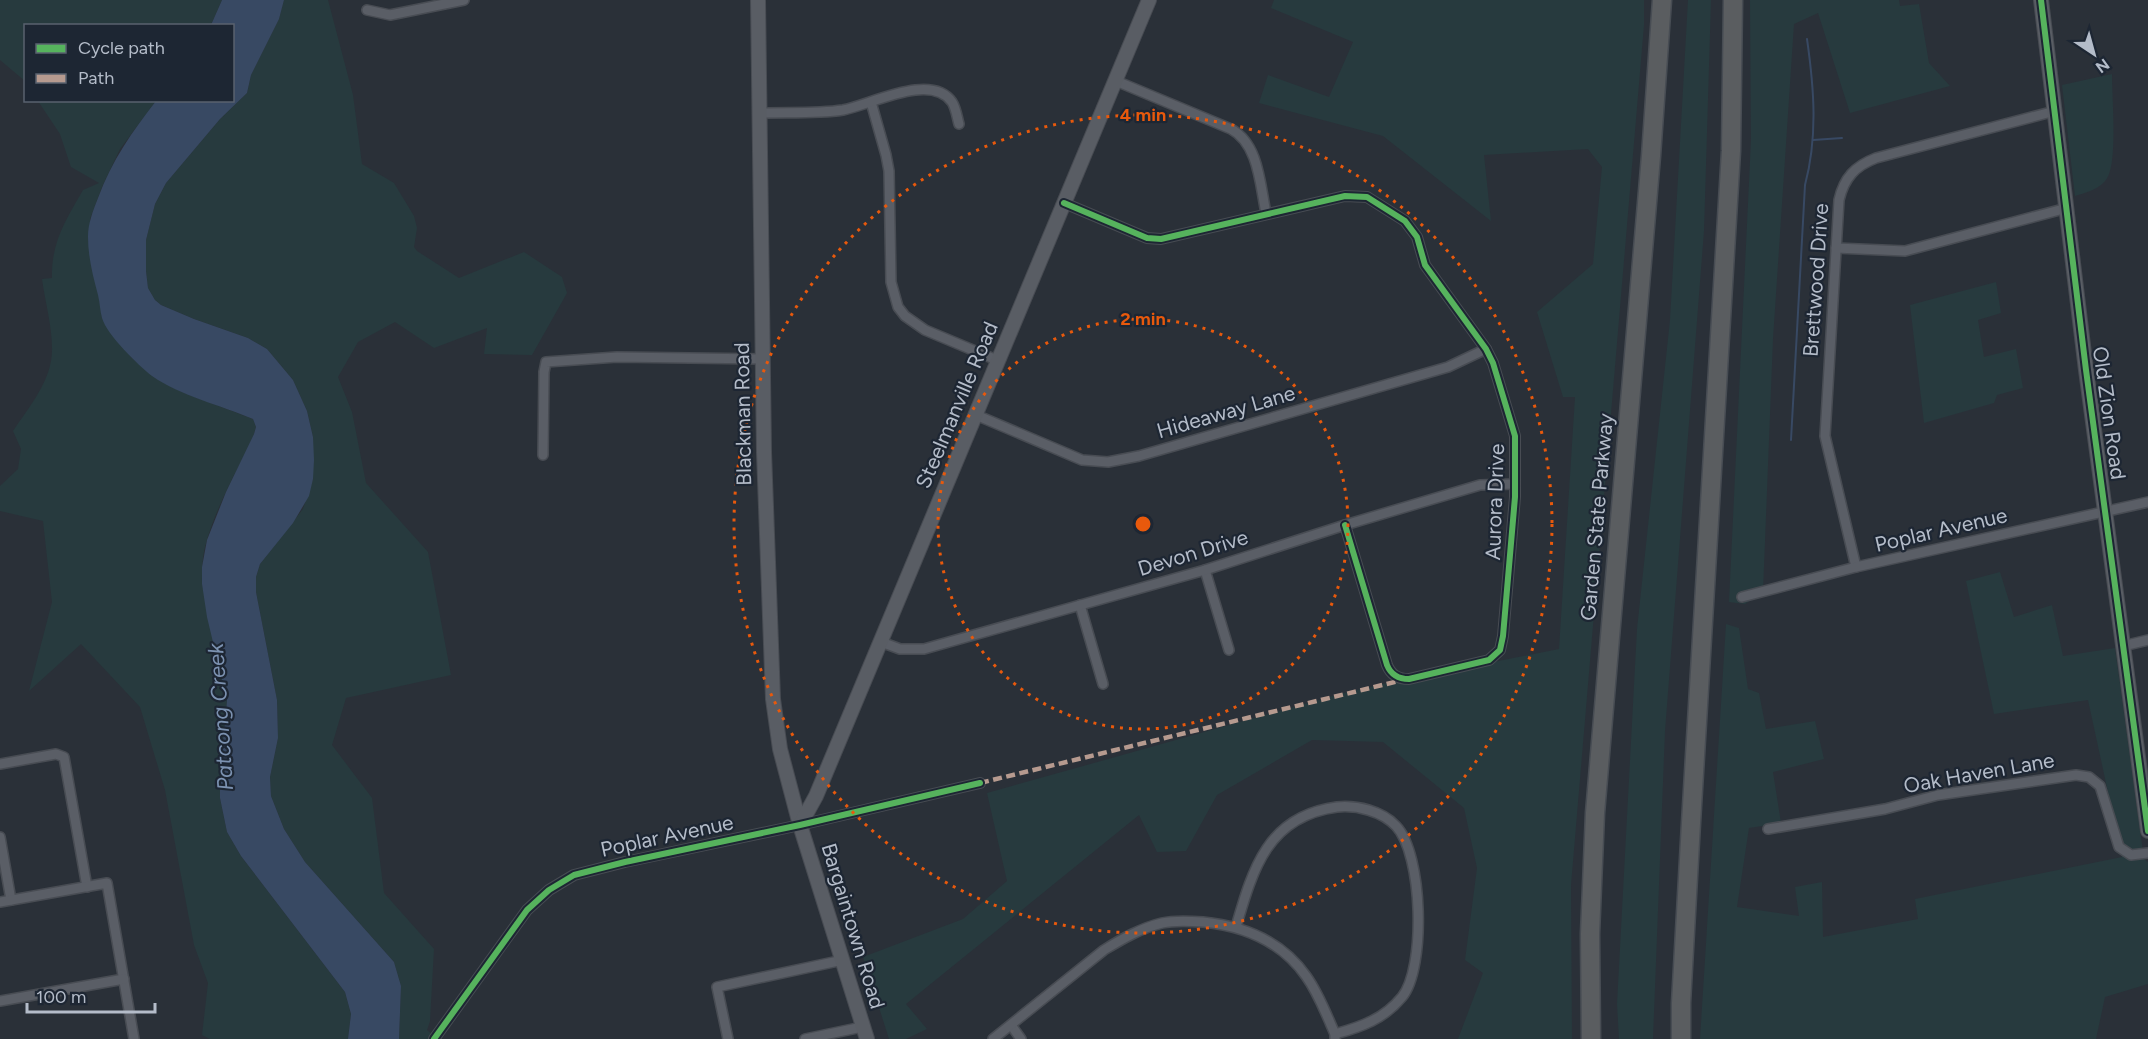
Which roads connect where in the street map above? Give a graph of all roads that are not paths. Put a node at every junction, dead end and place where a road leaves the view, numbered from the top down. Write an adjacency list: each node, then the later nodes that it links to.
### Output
1 (464, 0): 7 (street)
2 (758, 0): 11 (main road, Blackman Road)
3 (1149, 0): 8 (main road, Steelmanville Road)
4 (1662, 0): 58 (highway, Garden State Parkway)
5 (1733, 0): 59 (highway)
6 (2041, 0): 10 (main road, Old Zion Road)
7 (367, 10)
8 (1116, 81): 13 (main road, Steelmanville Road); 15 (street)
9 (871, 102): 11 (street); 12 (street); 19 (street)
10 (2055, 111): 14 (main road, Old Zion Road); 16 (street, Brettwood Drive)
11 (760, 113): 18 (main road, Blackman Road)
12 (959, 124)
13 (1064, 203): 15 (street, Aurora Drive); 19 (main road, Steelmanville Road)
14 (2067, 208): 16 (street); 24 (main road, Old Zion Road)
15 (1266, 213): 17 (street, Aurora Drive)
16 (1836, 248): 26 (street, Brettwood Drive)
17 (1486, 350): 20 (street, Hideaway Lane); 22 (street, Aurora Drive)
18 (763, 359): 21 (street); 37 (main road, Blackman Road)
19 (999, 361): 20 (main road, Steelmanville Road)
20 (976, 415): 31 (main road, Steelmanville Road)
21 (543, 455)
22 (1515, 484): 25 (street, Devon Drive); 25 (street, Aurora Drive)
23 (2148, 502): 24 (street, Poplar Avenue)
24 (2105, 512): 26 (street, Poplar Avenue); 32 (main road, Old Zion Road)
25 (1345, 525): 27 (street, Devon Drive)
26 (1856, 567): 28 (street, Poplar Avenue)
27 (1205, 570): 29 (street, Devon Drive); 33 (street)
28 (1742, 597)
29 (1080, 605): 31 (street, Devon Drive); 34 (street)
30 (2148, 640): 32 (street)
31 (880, 642): 37 (main road, Steelmanville Road)
32 (2123, 646): 39 (main road, Old Zion Road)
33 (1229, 650)
34 (1103, 684)
35 (0, 764): 42 (street)
36 (980, 783): 37 (street, Poplar Avenue)
37 (800, 825): 46 (main road, Bargaintown Road); 53 (street, Poplar Avenue)
38 (1768, 829): 41 (street, Oak Haven Lane)
39 (2148, 831)
40 (0, 837): 43 (street)
41 (2148, 853)
42 (87, 887): 43 (street); 47 (street)
43 (11, 900): 44 (street)
44 (0, 902)
45 (1236, 927): 49 (street); 51 (street); 51 (street)
46 (843, 960): 50 (main road, Bargaintown Road); 54 (street)
47 (124, 979): 48 (street); 52 (street)
48 (0, 1000)
49 (1011, 1025): 56 (street); 57 (street)
50 (865, 1033): 55 (street)
51 (1335, 1036)
52 (134, 1039)
53 (434, 1039)
54 (728, 1039)
55 (805, 1039)
56 (993, 1039)
57 (1021, 1039)
58 (1591, 1039)
59 (1681, 1039)

